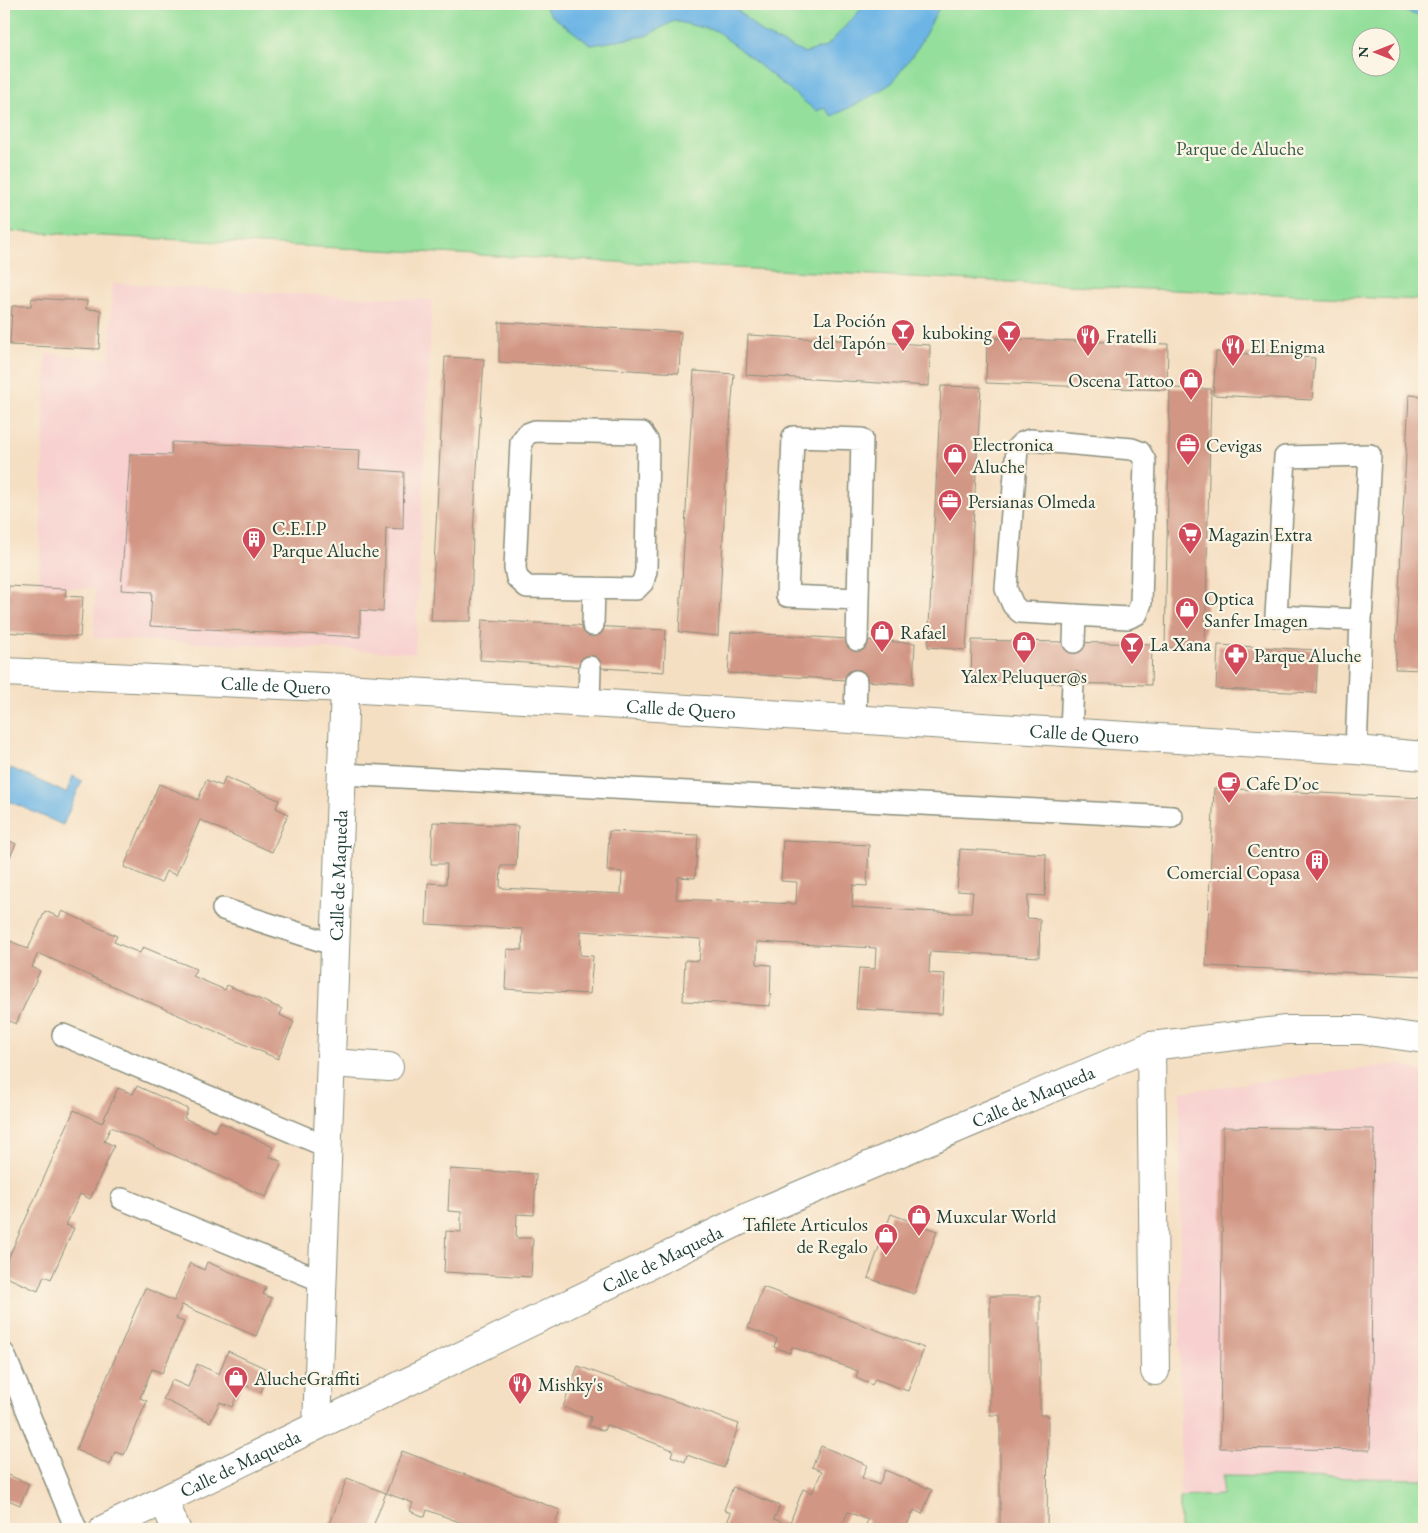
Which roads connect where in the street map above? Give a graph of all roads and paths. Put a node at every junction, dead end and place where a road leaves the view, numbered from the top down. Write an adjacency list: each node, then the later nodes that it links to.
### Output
1 (594, 588): 1 (lane); 5 (lane)
2 (858, 599): 2 (lane); 6 (lane)
3 (1075, 615): 3 (lane); 7 (lane)
4 (1361, 620): 4 (lane); 16 (lane)
5 (593, 625)
6 (857, 640)
7 (1074, 642)
8 (590, 667): 13 (lane)
9 (4, 672): 12 (street, Calle de Quero)
10 (856, 681): 14 (lane)
11 (1073, 683): 15 (lane)
12 (346, 688): 13 (street, Calle de Quero); 18 (street, Calle de Maqueda)
13 (588, 702): 14 (street, Calle de Quero)
14 (855, 719): 15 (street, Calle de Quero)
15 (1070, 732): 16 (street, Calle de Quero)
16 (1356, 750): 17 (street, Calle de Quero)
17 (1424, 756)
18 (342, 774): 19 (lane); 21 (street, Calle de Maqueda)
19 (1172, 817)
20 (223, 909): 21 (lane)
21 (336, 945): 25 (street, Calle de Maqueda)
22 (63, 1035): 27 (lane)
23 (1424, 1039): 24 (street, Calle de Maqueda)
24 (1151, 1046): 31 (street); 32 (street, Calle de Maqueda)
25 (331, 1063): 26 (street); 27 (street, Calle de Maqueda)
26 (389, 1068)
27 (328, 1147): 29 (street, Calle de Maqueda)
28 (122, 1199): 29 (lane)
29 (322, 1281): 32 (street, Calle de Maqueda)
30 (4, 1354): 34 (lane)
31 (1156, 1372)
32 (317, 1425): 33 (street, Calle de Maqueda)
33 (164, 1501): 35 (street, Calle de Maqueda); 36 (street, Calle de Maqueda)
34 (76, 1529)
35 (104, 1529)
36 (176, 1529)

